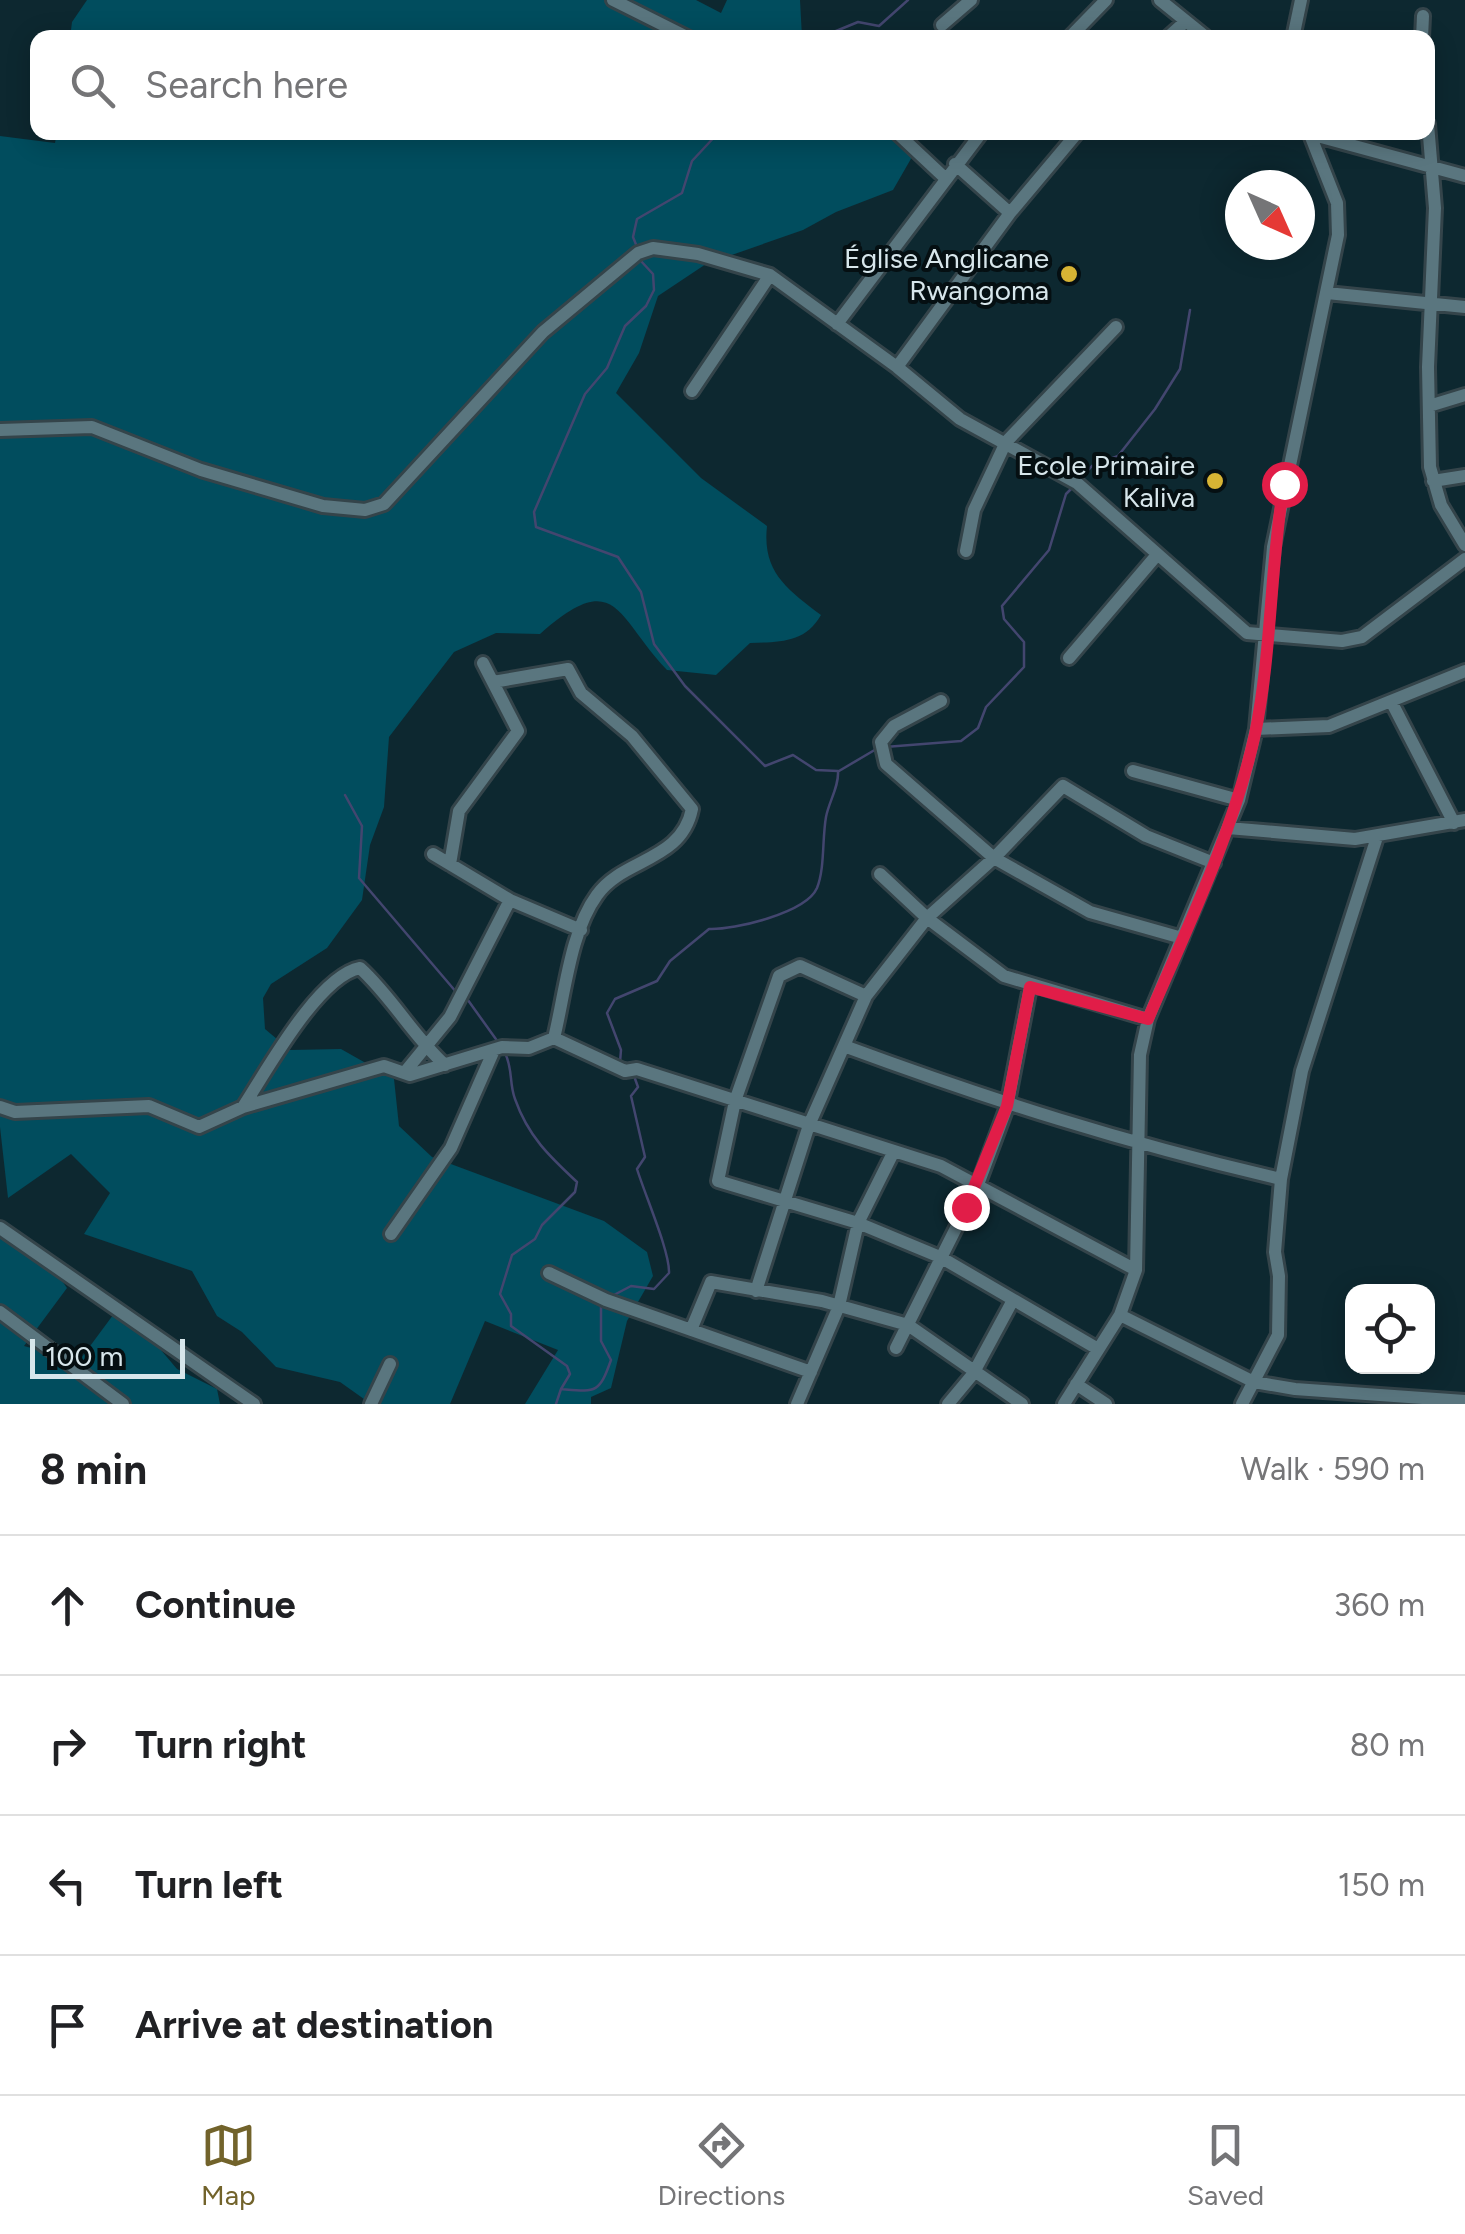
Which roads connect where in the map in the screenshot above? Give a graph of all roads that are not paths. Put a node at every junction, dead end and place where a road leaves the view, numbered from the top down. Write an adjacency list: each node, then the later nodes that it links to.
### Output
1 (613, 0): 9 (street)
2 (971, 0): 8 (street)
3 (1106, 0): 10 (street)
4 (1160, 0): 7 (street)
5 (1301, 0): 13 (street)
6 (1423, 16): 14 (street)
7 (1185, 22): 11 (street); 12 (street)
8 (942, 24)
9 (672, 30)
10 (1077, 30)
11 (1176, 30)
12 (1196, 30)
13 (1295, 30)
14 (1422, 30)
15 (905, 140): 24 (street)
16 (975, 140): 21 (street)
17 (1071, 140): 25 (street)
18 (1313, 140): 27 (street)
19 (1338, 140): 22 (street)
20 (1430, 140): 22 (street)
21 (955, 164): 24 (street); 25 (street)
22 (1432, 164): 23 (street); 28 (street)
23 (1465, 176)
24 (945, 178): 30 (street)
25 (1010, 212): 32 (street)
26 (770, 275): 30 (street); 33 (street); 36 (street)
27 (1327, 294): 28 (street); 44 (street)
28 (1431, 303): 29 (street); 35 (street)
29 (1465, 307)
30 (837, 324): 32 (street)
31 (1116, 327): 37 (street)
32 (897, 366): 37 (street)
33 (692, 390)
34 (1465, 395): 35 (street)
35 (1429, 406): 39 (street)
36 (0, 430)
37 (1006, 442): 41 (street); 42 (street)
38 (1465, 476): 39 (street)
39 (1433, 481): 40 (street)
40 (1465, 544)
41 (966, 551)
42 (1156, 556): 44 (street); 45 (street)
43 (1465, 559): 44 (street)
44 (1266, 636): 51 (street)
45 (1069, 658)
46 (483, 662): 48 (street)
47 (1465, 671): 50 (street)
48 (493, 682): 60 (street); 64 (street)
49 (941, 701): 58 (street)
50 (1391, 701): 51 (street); 54 (street)
51 (1256, 729): 53 (street)
52 (1133, 771): 53 (street)
53 (1239, 800): 55 (street)
54 (1459, 821): 56 (street)
55 (1228, 828): 56 (street); 59 (street)
56 (1377, 837): 82 (street)
57 (433, 854): 60 (street)
58 (994, 858): 59 (street); 63 (street); 65 (street)
59 (1214, 863): 65 (street)
60 (450, 864): 62 (street)
61 (880, 874): 63 (street)
62 (510, 900): 64 (street); 71 (street)
63 (927, 918): 66 (street); 67 (street)
64 (581, 930): 69 (street)
65 (1182, 938): 68 (street)
66 (1030, 987): 68 (street); 76 (street)
67 (866, 996): 70 (street); 75 (street)
68 (1148, 1019): 80 (street)
69 (554, 1038): 72 (street); 75 (street)
70 (844, 1046): 76 (street); 79 (street)
71 (425, 1047): 73 (street); 74 (street); 78 (street)
72 (494, 1050): 73 (street); 87 (street)
73 (445, 1066): 74 (street)
74 (404, 1072): 78 (street)
75 (735, 1101): 79 (street); 84 (street)
76 (1007, 1106): 80 (street); 83 (street)
77 (0, 1107): 78 (street)
78 (243, 1108)
79 (809, 1126): 81 (street); 84 (street)
80 (1139, 1146): 82 (street); 89 (street)
81 (894, 1151): 83 (street); 85 (street)
82 (1281, 1179): 103 (street)
83 (979, 1182): 88 (street); 89 (street)
84 (782, 1199): 85 (street); 91 (street)
85 (858, 1223): 88 (street); 93 (street)
86 (0, 1228): 107 (street)
87 (391, 1234)
88 (940, 1257): 92 (street); 96 (street)
89 (1136, 1270): 95 (street)
90 (549, 1274): 97 (street)
91 (756, 1292): 93 (street); 97 (street)
92 (1013, 1300): 99 (street); 102 (street)
93 (839, 1306): 96 (street); 101 (street)
94 (0, 1312): 106 (street)
95 (1120, 1314): 99 (street); 103 (street)
96 (908, 1325): 98 (street); 102 (street)
97 (690, 1330): 101 (street)
98 (896, 1348)
99 (1098, 1349): 104 (street)
100 (390, 1364): 108 (street)
101 (811, 1372): 109 (street)
102 (973, 1374): 110 (street); 111 (street)
103 (1254, 1382): 105 (street); 114 (street)
104 (1076, 1384): 112 (street); 113 (street)
105 (1465, 1401)
106 (122, 1404)
107 (254, 1404)
108 (371, 1404)
109 (797, 1404)
110 (948, 1404)
111 (1022, 1404)
112 (1064, 1404)
113 (1106, 1404)
114 (1242, 1404)

